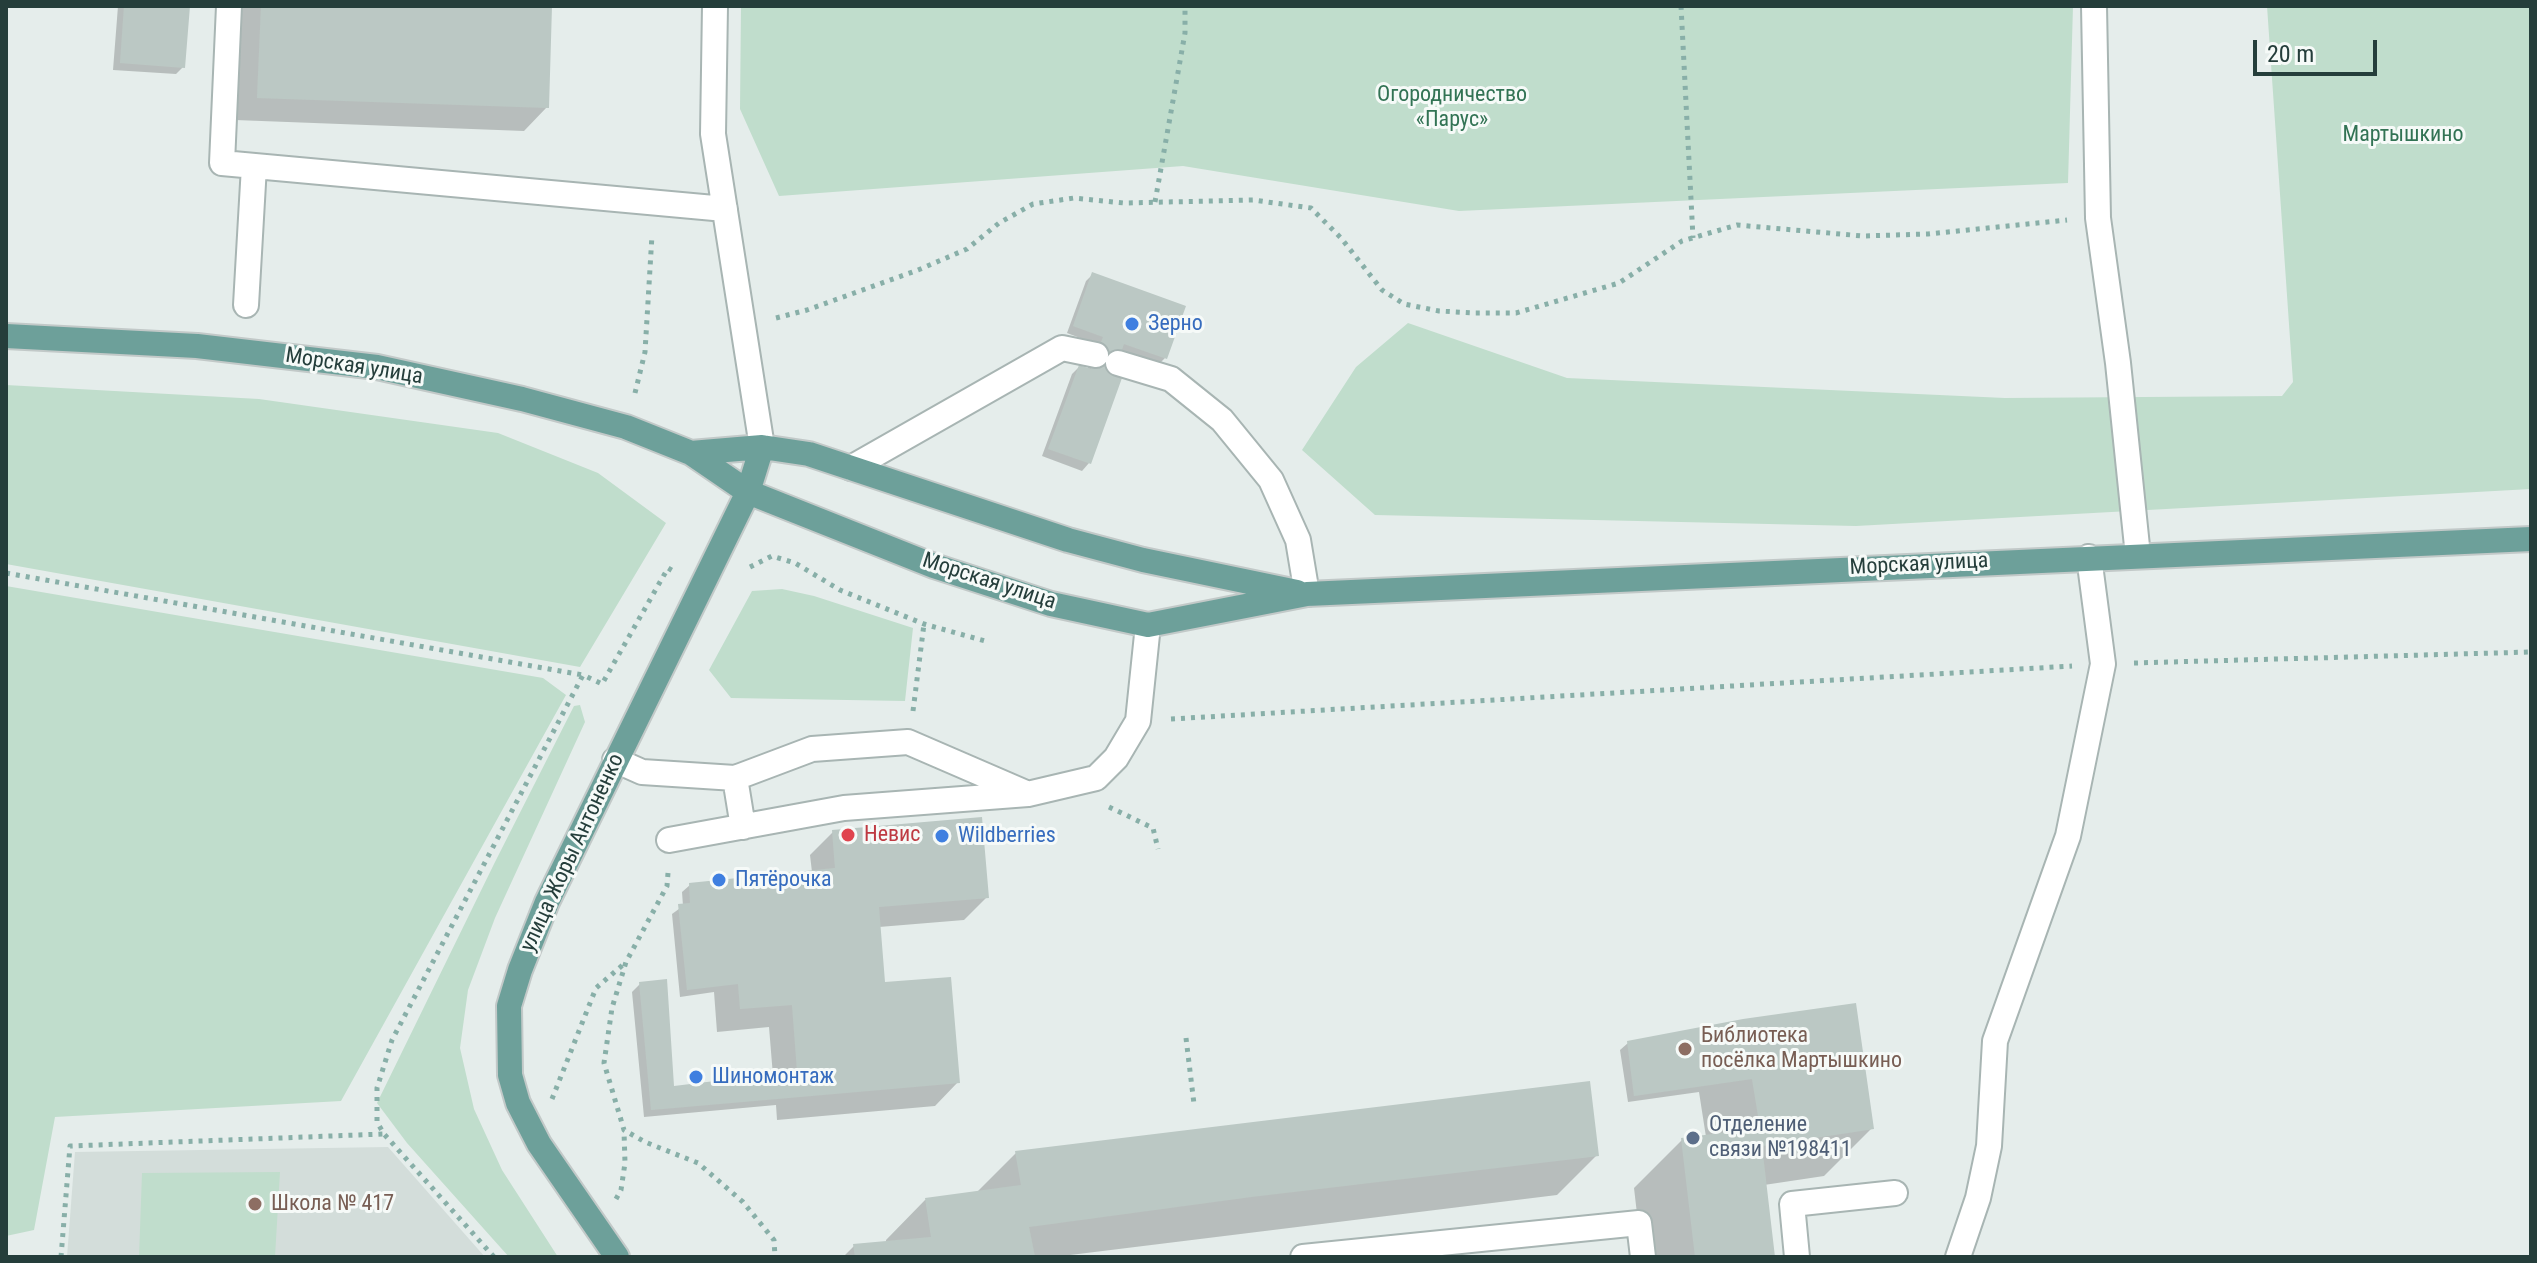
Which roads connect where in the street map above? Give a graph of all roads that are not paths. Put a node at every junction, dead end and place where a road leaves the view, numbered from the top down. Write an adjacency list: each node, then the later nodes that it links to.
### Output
1 (229, 6): 4 (street)
2 (715, 6): 5 (street)
3 (2094, 6): 13 (street)
4 (254, 166): 5 (street); 6 (street)
5 (725, 209): 8 (street)
6 (246, 305)
7 (6, 336): 9 (main road, Морская улица)
8 (762, 447): 9 (main road, Морская улица); 10 (main road, Морская улица); 11 (main road, улица Жоры Антоненко)
9 (691, 453): 11 (main road, Морская улица)
10 (851, 468): 15 (main road, Морская улица); 15 (street)
11 (748, 492): 16 (main road, Морская улица); 17 (main road, улица Жоры Антоненко)
12 (2531, 539): 13 (main road, Морская улица)
13 (2138, 556): 14 (main road, Морская улица)
14 (2089, 557): 15 (main road, Морская улица); 27 (street)
15 (1307, 594): 16 (main road, Морская улица)
16 (1148, 625): 19 (street)
17 (615, 760): 18 (street); 23 (main road, улица Жоры Антоненко)
18 (735, 778): 19 (street); 20 (street)
19 (1028, 794): 20 (street)
20 (743, 827): 21 (street)
21 (669, 840)
22 (1895, 1193): 26 (street)
23 (617, 1257)
24 (1303, 1257): 25 (street)
25 (1643, 1257)
26 (1797, 1257)
27 (1958, 1257)

